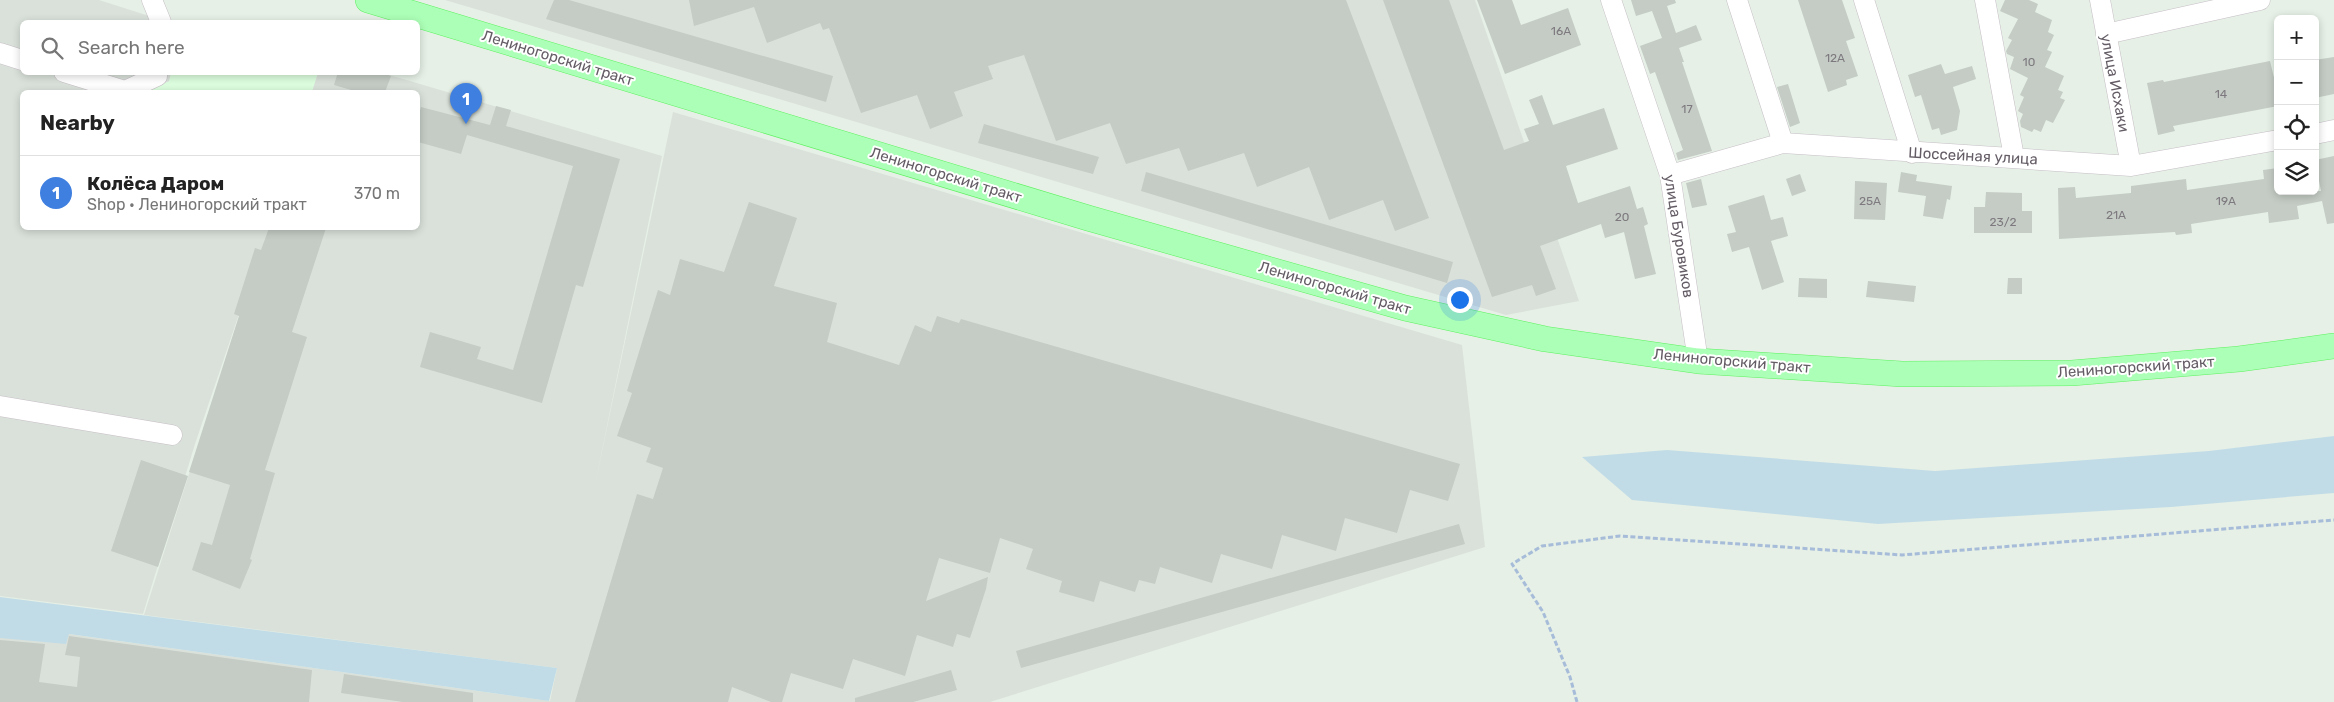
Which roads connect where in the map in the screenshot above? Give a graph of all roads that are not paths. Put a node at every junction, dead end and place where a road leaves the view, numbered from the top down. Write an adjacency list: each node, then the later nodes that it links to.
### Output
1 (152, 0): 9 (street)
2 (368, 0): 26 (main road, Лениногорский тракт)
3 (1612, 0): 24 (street, улица Буровиков)
4 (1737, 0): 20 (street)
5 (1864, 0): 21 (street)
6 (1985, 0): 22 (street)
7 (2100, 0): 10 (street, улица Исхаки)
8 (2260, 0): 10 (street)
9 (160, 20)
10 (2106, 34): 23 (street, улица Исхаки)
11 (0, 53): 12 (street)
12 (20, 59)
13 (73, 75): 15 (street)
14 (156, 75): 16 (street)
15 (119, 90)
16 (129, 90)
17 (2334, 130): 18 (street)
18 (2319, 133)
19 (2274, 141): 23 (street, Шоссейная улица)
20 (1783, 143): 21 (street, Шоссейная улица); 24 (street, Шоссейная улица)
21 (1912, 153): 22 (street, Шоссейная улица)
22 (2014, 157): 23 (street, Шоссейная улица)
23 (2131, 166)
24 (1670, 175): 26 (street, улица Буровиков)
25 (2334, 346): 26 (main road, Лениногорский тракт)
26 (1698, 361)
27 (0, 406): 28 (street)
28 (172, 435)

